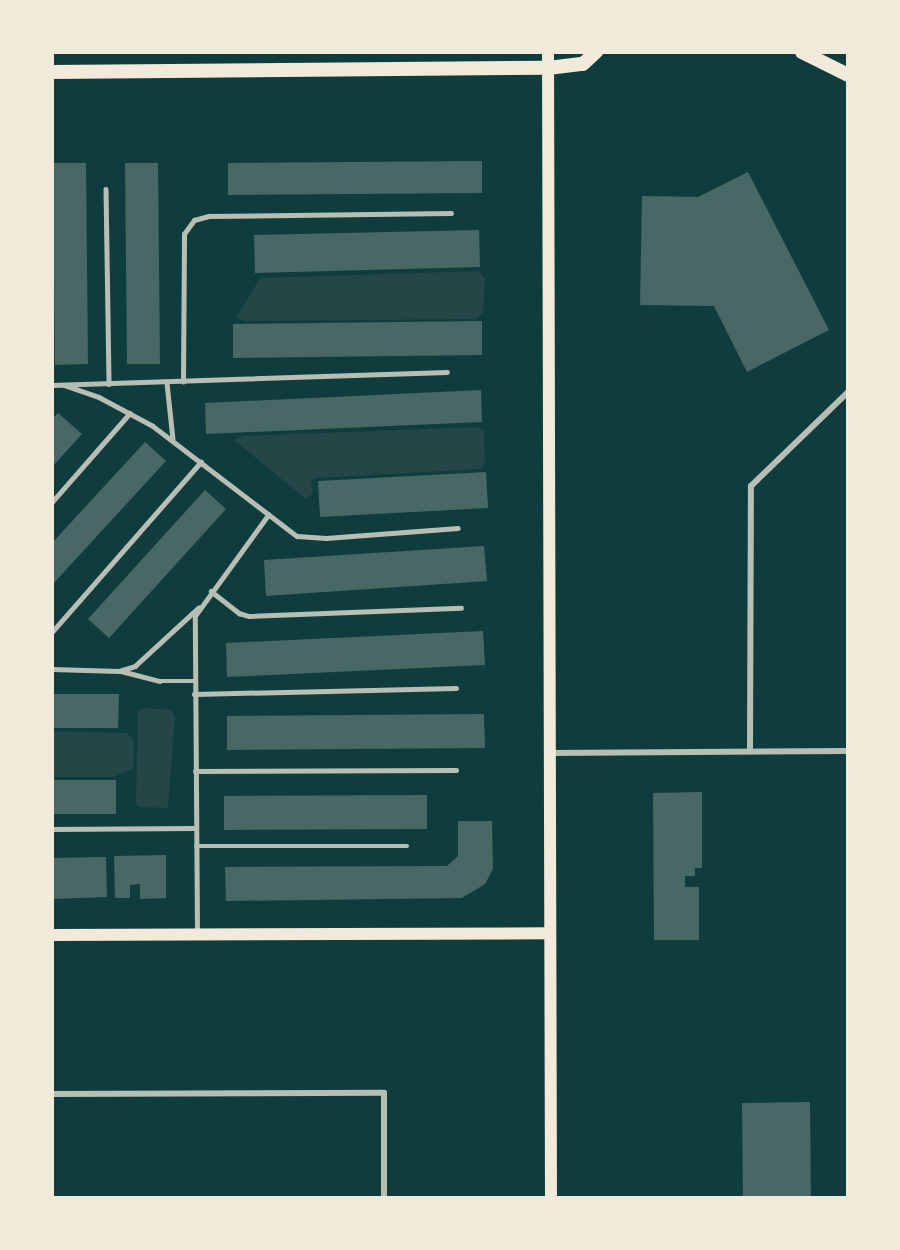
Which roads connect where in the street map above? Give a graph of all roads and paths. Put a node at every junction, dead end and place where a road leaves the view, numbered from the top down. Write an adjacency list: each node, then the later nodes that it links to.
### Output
1 (548, 52): 4 (main road)
2 (596, 52): 4 (main road)
3 (802, 52): 6 (main road)
4 (548, 68): 5 (main road); 33 (main road)
5 (52, 72)
6 (848, 75)
7 (106, 189): 12 (lane)
8 (450, 213): 10 (lane)
9 (447, 372): 10 (lane)
10 (183, 382): 11 (lane)
11 (167, 383): 12 (lane); 17 (lane)
12 (109, 384): 14 (lane)
13 (52, 385): 14 (lane)
14 (64, 385): 16 (lane)
15 (848, 392): 31 (street)
16 (130, 413): 17 (lane); 19 (lane)
17 (172, 439): 18 (lane)
18 (201, 462): 20 (lane); 25 (lane)
19 (52, 502)
20 (268, 515): 21 (lane); 22 (lane)
21 (458, 528)
22 (211, 591): 23 (lane); 24 (lane)
23 (200, 606): 27 (lane); 28 (lane)
24 (461, 608)
25 (52, 632)
26 (52, 669): 27 (lane)
27 (119, 671): 28 (lane)
28 (194, 681): 30 (lane)
29 (456, 688): 30 (lane)
30 (194, 694): 35 (lane)
31 (750, 751): 32 (street); 33 (street)
32 (848, 751)
33 (550, 753): 40 (main road)
34 (456, 770): 35 (lane)
35 (195, 771): 36 (lane)
36 (195, 828): 37 (lane); 38 (lane)
37 (52, 829)
38 (196, 846): 39 (lane); 41 (lane)
39 (407, 846)
40 (550, 933): 41 (main road); 45 (main road)
41 (197, 934): 42 (main road)
42 (52, 935)
43 (52, 1094): 44 (street)
44 (384, 1197)
45 (551, 1197)

